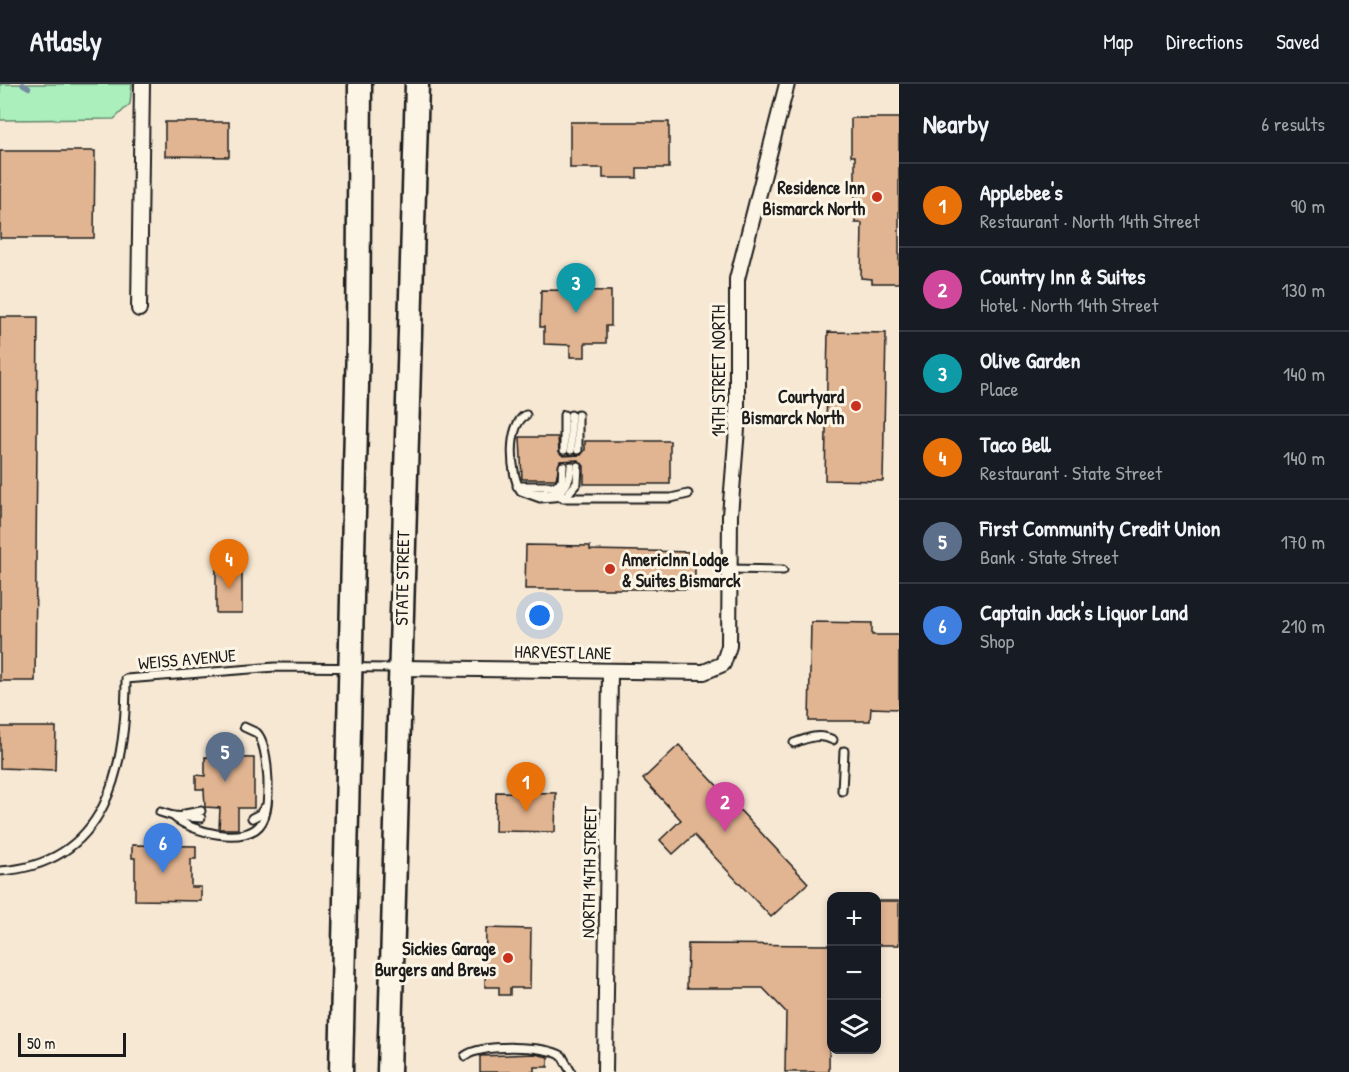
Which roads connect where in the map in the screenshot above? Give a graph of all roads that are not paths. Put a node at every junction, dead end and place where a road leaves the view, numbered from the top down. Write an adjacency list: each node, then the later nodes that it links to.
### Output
1 (142, 84): 5 (street)
2 (360, 84): 14 (highway)
3 (417, 84): 15 (highway, STATE STREET)
4 (787, 84): 11 (street, 14TH STREET NORTH)
5 (139, 309)
6 (526, 415): 8 (lane)
7 (571, 415): 7 (lane)
8 (519, 488): 10 (lane); 10 (lane)
9 (688, 494): 10 (lane)
10 (560, 498)
11 (729, 569): 12 (lane); 13 (street, 14TH STREET NORTH)
12 (783, 570)
13 (723, 664): 16 (street, HARVEST LANE)
14 (351, 668): 15 (lane, WEISS AVENUE); 27 (lane, WEISS AVENUE); 29 (highway)
15 (400, 668): 16 (street, HARVEST LANE); 30 (highway, STATE STREET)
16 (609, 672): 32 (street, NORTH 14TH STREET)
17 (244, 728): 22 (lane)
18 (833, 740): 19 (lane)
19 (794, 743)
20 (844, 751): 21 (lane)
21 (842, 791)
22 (266, 797): 25 (lane); 26 (lane)
23 (160, 812): 26 (lane)
24 (201, 814): 26 (lane)
25 (253, 814)
26 (173, 816)
27 (0, 871)
28 (465, 1056): 31 (lane)
29 (341, 1072)
30 (389, 1072)
31 (571, 1072)
32 (605, 1072)

